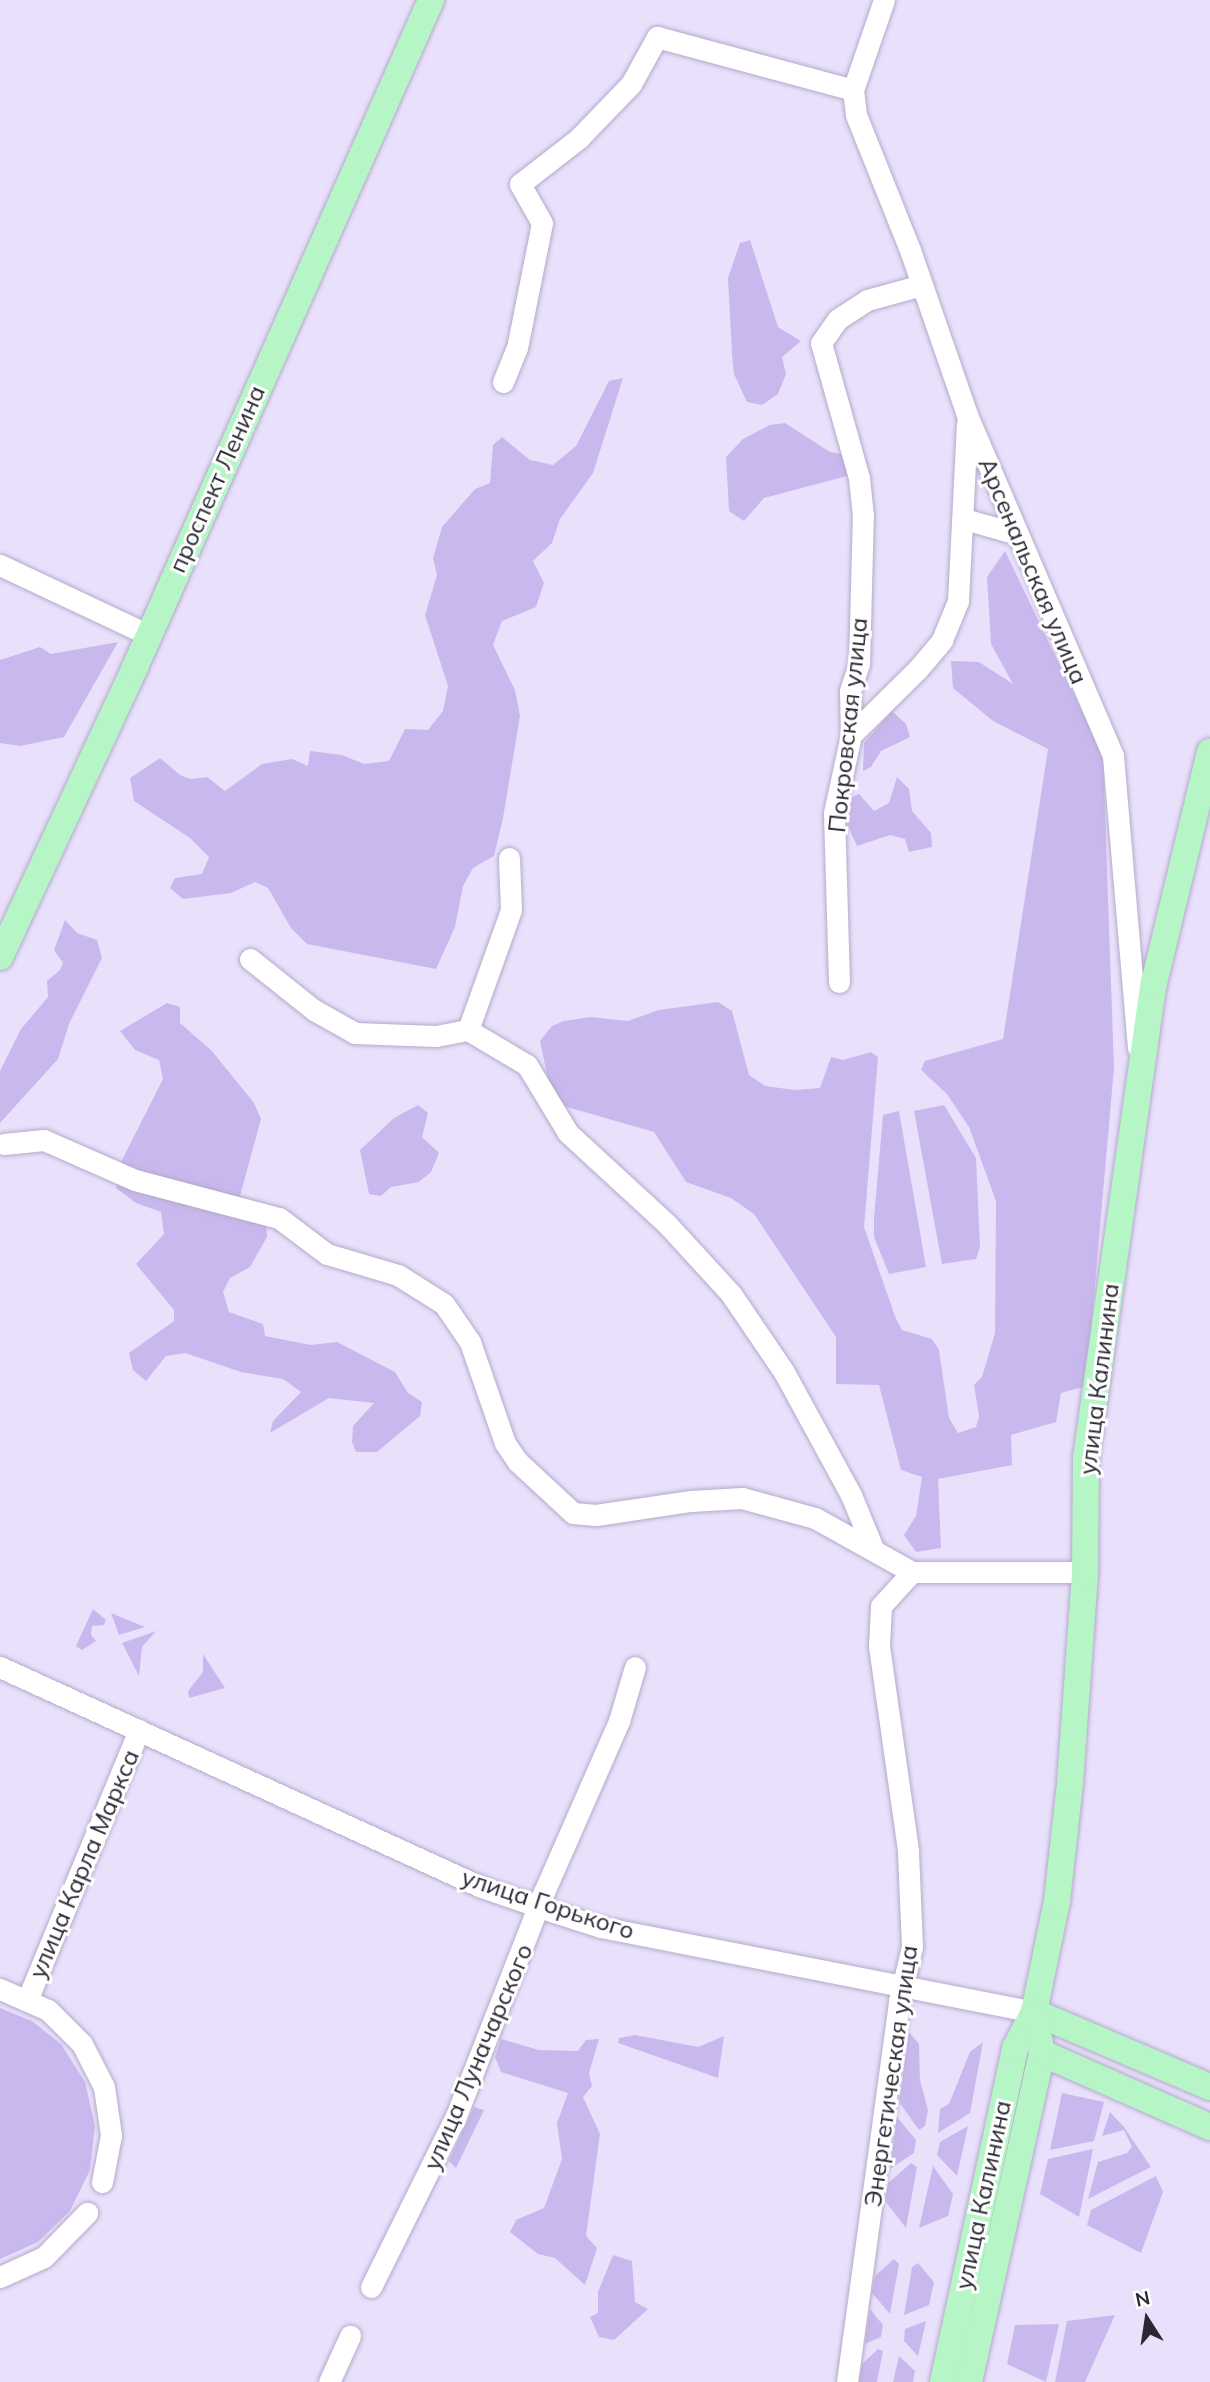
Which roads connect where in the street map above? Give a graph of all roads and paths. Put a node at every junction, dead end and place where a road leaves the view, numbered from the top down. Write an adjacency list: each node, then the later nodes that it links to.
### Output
1 (431, 0): 10 (main road, проспект Ленина)
2 (884, 0): 3 (street)
3 (853, 90): 4 (street, Арсенальская улица); 5 (street)
4 (922, 285): 6 (street, Арсенальская улица); 11 (street, Покровская улица)
5 (503, 382)
6 (967, 415): 7 (street); 8 (street, Арсенальская улица)
7 (964, 519): 8 (street); 11 (street)
8 (1017, 534): 18 (street, Арсенальская улица)
9 (0, 565): 10 (street)
10 (149, 635): 14 (main road, проспект Ленина)
11 (851, 735): 16 (street, Покровская улица)
12 (1210, 752): 18 (main road, улица Калинина)
13 (509, 858): 17 (street)
14 (0, 957)
15 (250, 959): 17 (street)
16 (839, 982)
17 (468, 1030): 20 (street)
18 (1140, 1068): 22 (main road, улица Калинина)
19 (4, 1144): 20 (street)
20 (872, 1546): 21 (street)
21 (912, 1572): 22 (street); 27 (street, Энергетическая улица)
22 (1085, 1572): 30 (main road, улица Калинина)
23 (0, 1667): 25 (street, улица Горького)
24 (635, 1667): 26 (street, улица Луначарского)
25 (139, 1730): 26 (street, улица Горького); 29 (street, улица Карла Маркса)
26 (540, 1906): 27 (street, улица Горького); 37 (street, улица Луначарского)
27 (902, 1987): 30 (street, улица Горького); 40 (street, Энергетическая улица)
28 (0, 1989): 29 (street, улица Карла Маркса)
29 (27, 1998): 34 (street, улица Карла Маркса)
30 (1034, 2012): 31 (main road, улица Калинина); 32 (main road, улица Горького); 41 (main road, улица Калинина)
31 (1042, 2053): 33 (main road); 42 (main road, улица Калинина)
32 (1207, 2085)
33 (1199, 2122)
34 (102, 2182)
35 (87, 2213): 36 (street)
36 (0, 2277)
37 (371, 2287)
38 (350, 2336): 39 (street)
39 (329, 2382)
40 (847, 2382)
41 (943, 2382)
42 (969, 2382)

